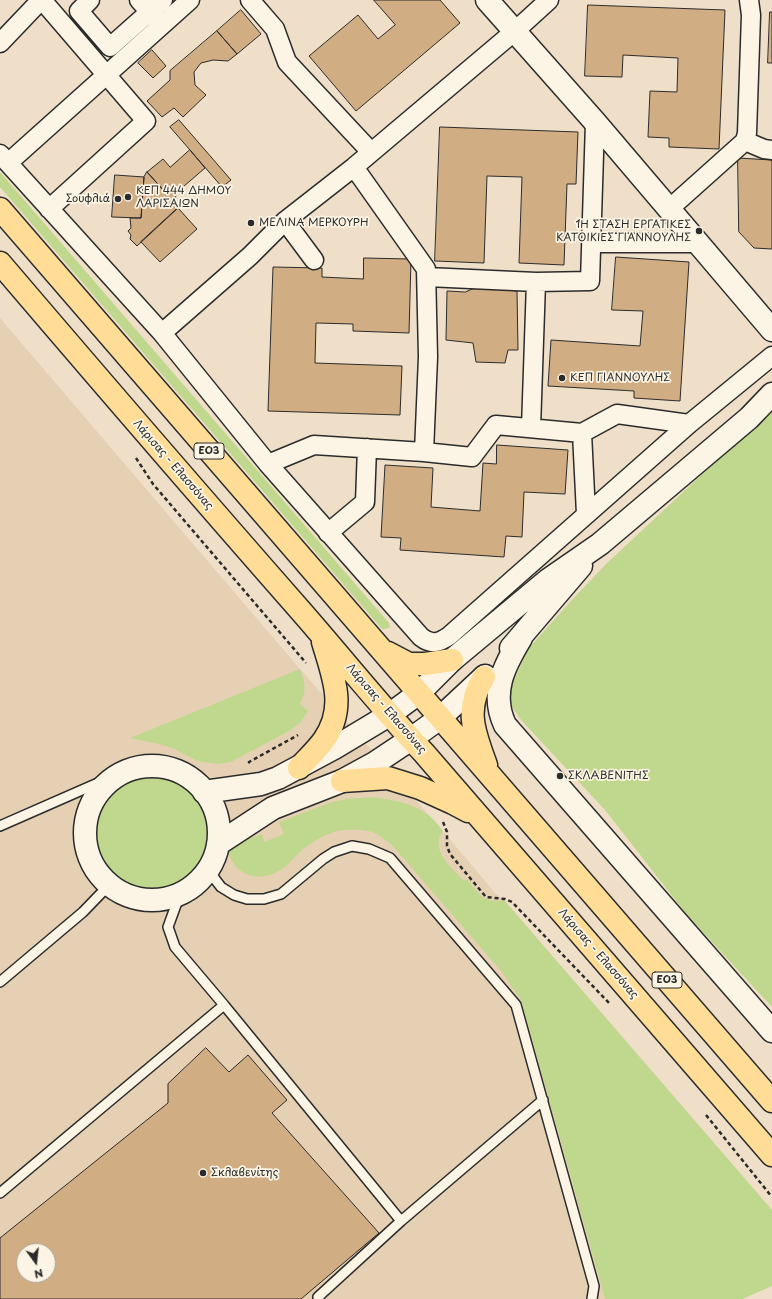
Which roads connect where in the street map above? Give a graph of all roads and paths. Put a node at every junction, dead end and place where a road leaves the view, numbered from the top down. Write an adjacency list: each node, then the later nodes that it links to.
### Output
1 (41, 0): 12 (street); 13 (street)
2 (90, 0): 9 (street)
3 (163, 0): 9 (street)
4 (190, 0): 10 (street)
5 (487, 0): 11 (street)
6 (549, 0): 11 (street)
7 (750, 0): 15 (street)
8 (252, 1): 17 (street)
9 (145, 6): 10 (street)
10 (162, 26): 13 (street)
11 (515, 31): 14 (street); 17 (street)
12 (0, 43)
13 (107, 75): 18 (street); 21 (street)
14 (595, 122): 22 (street); 24 (street)
15 (745, 141): 16 (street); 22 (street)
16 (772, 150)
17 (371, 152): 19 (street)
18 (4, 158): 21 (street)
19 (354, 166): 23 (street); 28 (street)
20 (0, 209): 46 (highway, ΕΟ3)
21 (49, 209): 31 (street)
22 (669, 209): 25 (street)
23 (285, 221): 26 (street); 31 (street)
24 (592, 244): 25 (street); 29 (street)
25 (699, 244): 30 (street)
26 (314, 260)
27 (0, 263): 44 (highway, Λάρισας - Ελασσόνας)
28 (427, 277): 29 (street); 38 (street)
29 (536, 282): 35 (street)
30 (772, 330)
31 (162, 333): 40 (street)
32 (772, 356): 34 (street)
33 (772, 394): 43 (street)
34 (688, 424): 36 (street); 41 (street)
35 (531, 428): 36 (street); 38 (street)
36 (582, 433): 41 (street)
37 (368, 448): 38 (street); 40 (street); 42 (street)
38 (424, 452)
39 (133, 453): 48 (path)
40 (268, 464): 42 (street)
41 (586, 514): 42 (street)
42 (328, 533)
43 (600, 544): 45 (street); 47 (street)
44 (320, 633): 51 (highway, Λάρισας - Ελασσόνας); 55 (highway)
45 (521, 638): 49 (street); 71 (street)
46 (382, 650): 47 (highway); 50 (highway, ΕΟ3)
47 (452, 660): 50 (street)
48 (308, 667)
49 (484, 677): 52 (street); 57 (highway)
50 (419, 693): 51 (street); 52 (highway, ΕΟ3)
51 (389, 715): 54 (highway, Λάρισας - Ελασσόνας); 55 (street)
52 (440, 718): 54 (street); 57 (highway, ΕΟ3)
53 (302, 730): 59 (path)
54 (411, 739): 58 (street); 61 (highway, Λάρισας - Ελασσόνας)
55 (299, 768): 59 (street)
56 (123, 772): 60 (street); 63 (lane); 66 (street)
57 (489, 775): 73 (highway, ΕΟ3)
58 (342, 781): 61 (highway); 64 (street)
59 (261, 784): 60 (street)
60 (204, 792): 64 (street)
61 (478, 816): 75 (highway, Λάρισας - Ελασσόνας)
62 (442, 820): 70 (path)
63 (0, 826)
64 (218, 844): 65 (street)
65 (208, 870): 67 (street); 72 (lane)
66 (109, 885): 67 (street); 68 (lane)
67 (180, 894): 69 (lane)
68 (0, 982)
69 (224, 1005): 76 (lane); 78 (lane)
70 (612, 1006)
71 (772, 1031)
72 (543, 1100): 78 (lane); 80 (lane)
73 (772, 1101)
74 (704, 1113): 77 (path)
75 (772, 1155)
76 (0, 1193)
77 (772, 1197)
78 (401, 1221): 79 (lane)
79 (319, 1299)
80 (592, 1299)

